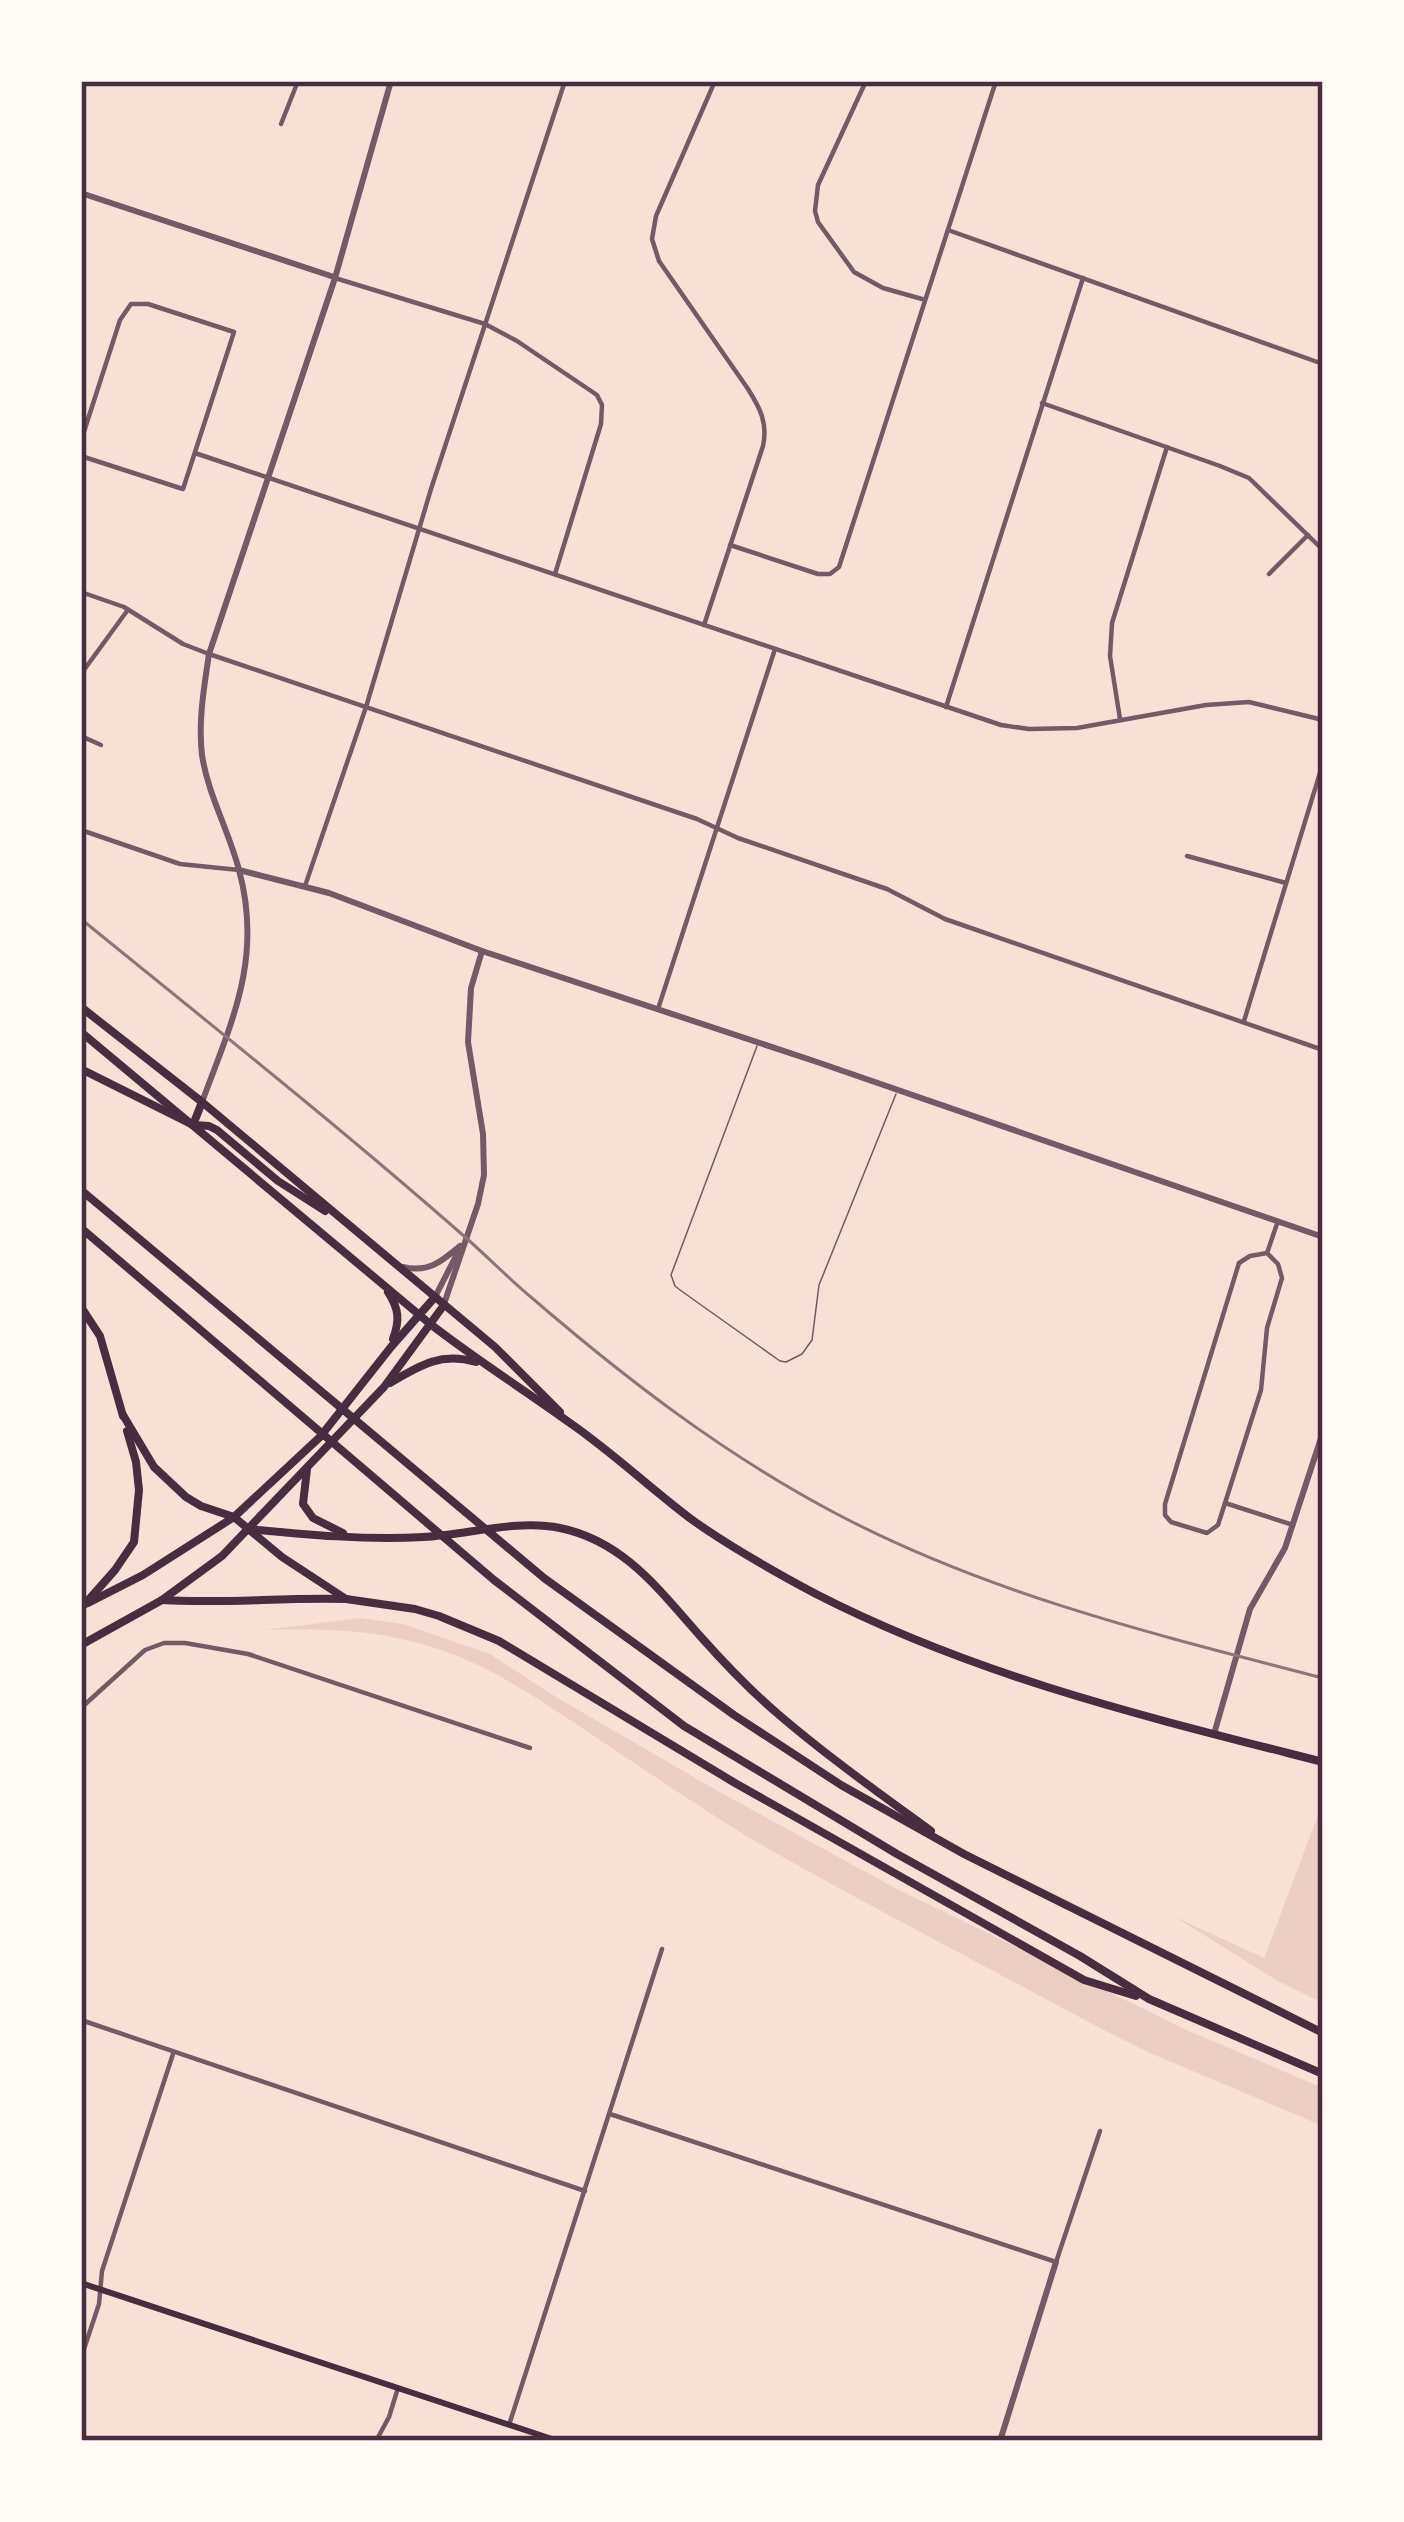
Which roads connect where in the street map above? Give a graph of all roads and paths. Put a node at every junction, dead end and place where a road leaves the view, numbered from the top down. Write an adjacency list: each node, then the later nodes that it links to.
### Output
1 (298, 81): 7 (street)
2 (391, 81): 10 (street)
3 (565, 81): 13 (street)
4 (715, 81): 23 (street)
5 (866, 81): 12 (street)
6 (996, 81): 9 (street)
7 (281, 124)
8 (81, 193): 10 (street)
9 (948, 230): 11 (street); 12 (street)
10 (335, 278): 13 (street); 20 (street)
11 (1083, 278): 14 (street); 15 (street)
12 (925, 300): 23 (street)
13 (485, 324): 21 (street); 25 (street)
14 (1323, 364)
15 (1042, 403): 17 (street); 34 (street)
16 (81, 441): 18 (street)
17 (1167, 447): 22 (street); 35 (street)
18 (195, 453): 19 (street); 20 (street)
19 (81, 456)
20 (269, 478): 21 (street); 31 (street)
21 (420, 530): 25 (street); 33 (street)
22 (1307, 535): 24 (street); 26 (street)
23 (730, 545): 29 (street)
24 (1323, 550)
25 (555, 574): 29 (street)
26 (1269, 574)
27 (81, 592): 28 (street)
28 (128, 611): 31 (street); 32 (street)
29 (704, 625): 30 (street)
30 (775, 649): 34 (street); 40 (street)
31 (209, 654): 33 (street); 43 (street)
32 (81, 674)
33 (366, 707): 40 (street); 45 (street)
34 (946, 707): 35 (street)
35 (1121, 721): 36 (street)
36 (1323, 721)
37 (81, 736): 38 (street)
38 (101, 746)
39 (1323, 763): 44 (street)
40 (717, 828): 48 (street); 49 (street)
41 (81, 830): 43 (street)
42 (1187, 856): 44 (street)
43 (239, 870): 45 (street); 55 (street)
44 (1286, 883): 49 (street)
45 (305, 886): 46 (street)
46 (482, 951): 48 (street); 62 (street)
47 (81, 1006): 55 (main road)
48 (658, 1010): 51 (street)
49 (1244, 1023): 52 (street)
50 (81, 1032): 56 (main road)
51 (759, 1043): 54 (street); 54 (lane)
52 (1323, 1050)
53 (81, 1070): 56 (main road)
54 (898, 1090): 58 (street)
55 (202, 1102): 56 (main road); 59 (main road)
56 (193, 1125): 59 (main road); 65 (main road)
57 (81, 1191): 93 (main road)
58 (1278, 1221): 61 (street); 63 (street)
59 (346, 1222): 64 (main road)
60 (81, 1228): 95 (main road)
61 (1323, 1237)
62 (463, 1244): 64 (street); 66 (street); 67 (street)
63 (1267, 1253): 80 (street); 80 (street)
64 (395, 1264): 66 (main road)
65 (382, 1283): 69 (main road); 71 (main road)
66 (435, 1297): 67 (main road); 69 (main road)
67 (444, 1304): 70 (main road); 75 (main road)
68 (81, 1307): 74 (main road)
69 (421, 1315): 70 (main road); 71 (main road)
70 (429, 1323): 72 (main road); 73 (main road)
71 (391, 1346): 81 (main road)
72 (481, 1363): 73 (main road); 75 (main road)
73 (384, 1387): 78 (main road)
74 (123, 1415): 81 (main road); 87 (main road)
75 (571, 1424): 90 (main road)
76 (1323, 1432): 77 (street)
77 (1312, 1466): 79 (street); 82 (street)
78 (308, 1469): 83 (main road); 84 (main road)
79 (1323, 1470)
80 (1225, 1503): 82 (street)
81 (234, 1517): 83 (main road); 87 (main road)
82 (1293, 1525): 90 (street)
83 (248, 1529): 84 (main road); 85 (main road); 86 (main road)
84 (350, 1536): 93 (main road)
85 (346, 1599): 86 (main road); 95 (main road)
86 (162, 1600): 88 (main road)
87 (83, 1605)
88 (81, 1645)
89 (81, 1708): 91 (street)
90 (1214, 1734): 92 (main road)
91 (530, 1748)
92 (1323, 1762)
93 (964, 1854): 97 (main road)
94 (662, 1949): 100 (street)
95 (1149, 1999): 99 (main road)
96 (81, 2020): 98 (street)
97 (1323, 2033)
98 (173, 2051): 102 (street); 105 (street)
99 (1323, 2074)
100 (610, 2114): 102 (street); 103 (street)
101 (1100, 2131): 103 (street)
102 (585, 2191): 108 (street)
103 (1056, 2262): 111 (street)
104 (81, 2283): 105 (main road)
105 (100, 2289): 106 (street); 107 (main road)
106 (81, 2358)
107 (398, 2388): 108 (main road); 109 (street)
108 (509, 2425): 110 (main road)
109 (376, 2441)
110 (558, 2441)
111 (1000, 2441)

